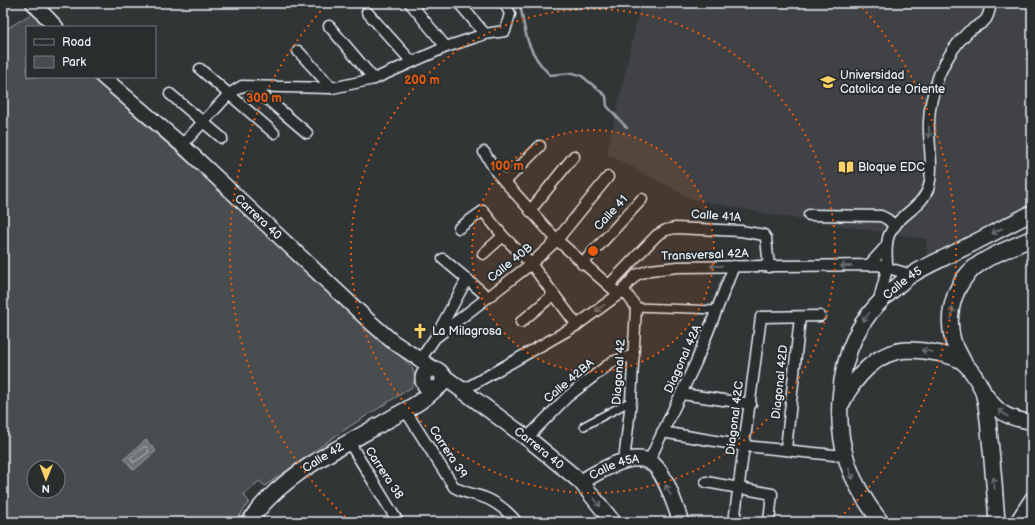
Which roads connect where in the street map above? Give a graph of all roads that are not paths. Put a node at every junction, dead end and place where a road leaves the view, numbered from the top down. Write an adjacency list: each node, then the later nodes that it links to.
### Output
1 (33, 3): 7 (main road)
2 (410, 3): 10 (street)
3 (459, 3): 9 (street)
4 (505, 3): 9 (street)
5 (991, 3): 34 (street, one-way to 34)
6 (367, 12): 12 (street)
7 (55, 26)
8 (329, 26): 15 (street)
9 (485, 34): 10 (street)
10 (446, 47): 12 (street)
11 (298, 51): 17 (street)
12 (412, 62): 15 (street)
13 (200, 69): 19 (street)
14 (105, 78): 24 (main road, Carrera 40)
15 (374, 79): 17 (street)
16 (253, 87): 17 (street); 19 (street); 22 (street)
17 (332, 88)
18 (170, 94): 20 (street)
19 (229, 94): 20 (street); 21 (street)
20 (203, 122): 23 (street); 24 (street)
21 (274, 133)
22 (307, 133)
23 (222, 138)
24 (182, 145): 64 (main road, Carrera 40)
25 (540, 146): 29 (street)
26 (484, 152): 29 (street)
27 (574, 156): 31 (street)
28 (608, 177): 39 (street, Calle 40B)
29 (505, 182): 31 (street)
30 (642, 199): 44 (street, Calle 41)
31 (530, 211): 39 (street)
32 (1032, 214): 49 (main road, Calle 45, one-way to 49)
33 (808, 215): 34 (street)
34 (895, 226): 40 (street)
35 (459, 228): 37 (street)
36 (666, 230): 47 (street, Calle 41A); 51 (street, Transversal 42A)
37 (503, 236): 41 (street); 43 (street)
38 (1032, 238): 65 (main road, one-way to 38)
39 (557, 240): 43 (street, Calle 40B); 44 (street)
40 (887, 245): 45 (street); 48 (street)
41 (483, 254)
42 (443, 259): 50 (street)
43 (530, 264): 53 (street); 54 (street, Calle 40B)
44 (582, 264): 51 (street)
45 (869, 265): 47 (street, Transversal 42A, one-way to 47); 48 (street, Transversal 42A)
46 (734, 266): 47 (street, Transversal 42A); 52 (street, Transversal 42A, one-way to 52); 57 (street, Diagonal 42A)
47 (769, 267)
48 (887, 267): 49 (street, Transversal 42A); 55 (street)
49 (912, 275): 55 (main road, Calle 45)
50 (467, 279): 54 (street); 62 (street)
51 (609, 285): 52 (street)
52 (621, 292): 56 (street); 61 (street, Transversal 42A, one-way to 61)
53 (553, 295): 60 (street); 61 (street)
54 (488, 297): 62 (street, Calle 40B)
55 (879, 301): 73 (main road, Calle 45, one-way to 73)
56 (636, 307): 57 (street); 63 (street, Diagonal 42)
57 (718, 310): 69 (street, Diagonal 42A)
58 (820, 316): 59 (street)
59 (800, 317): 71 (street, Diagonal 42C); 80 (street, Diagonal 42D)
60 (521, 322)
61 (577, 325): 67 (street, Transversal 42A)
62 (435, 338): 64 (street, Calle 40B)
63 (634, 355): 70 (street, Diagonal 42); 77 (street, Calle 42BA)
64 (417, 358): 66 (main road, Carrera 40)
65 (964, 363): 68 (main road); 73 (main road, one-way to 73)
66 (433, 379): 67 (main road); 72 (main road)
67 (458, 387): 77 (main road, Carrera 40)
68 (982, 390): 74 (main road, one-way to 68); 96 (main road, one-way to 68)
69 (682, 394): 71 (street); 76 (street, Diagonal 42A)
70 (631, 401): 75 (street); 82 (street, Diagonal 42)
71 (751, 404): 79 (street, Diagonal 42C)
72 (407, 409): 78 (main road, Calle 42); 90 (street, Carrera 39)
73 (839, 409): 81 (main road, Calle 45)
74 (1032, 422)
75 (584, 426)
76 (662, 432): 79 (street); 83 (street, Diagonal 42A)
77 (527, 438): 84 (main road, Carrera 40)
78 (349, 442): 88 (main road, Calle 42); 89 (street, Carrera 38)
79 (745, 446): 80 (street); 86 (street, Diagonal 42C)
80 (786, 450): 81 (street)
81 (844, 456): 95 (main road, Calle 45, one-way to 95)
82 (624, 461): 83 (main road, Calle 45A); 84 (main road, Calle 45A)
83 (649, 461): 92 (main road, one-way to 83)
84 (581, 482): 91 (main road, Carrera 40, one-way to 91)
85 (706, 482): 86 (street)
86 (739, 488): 93 (street, Diagonal 42C); 94 (street)
87 (1032, 499): 97 (main road)
88 (252, 520)
89 (399, 520)
90 (517, 522)
91 (613, 522)
92 (681, 522)
93 (734, 522)
94 (769, 522)
95 (881, 522)
96 (997, 522)
97 (1016, 522)

